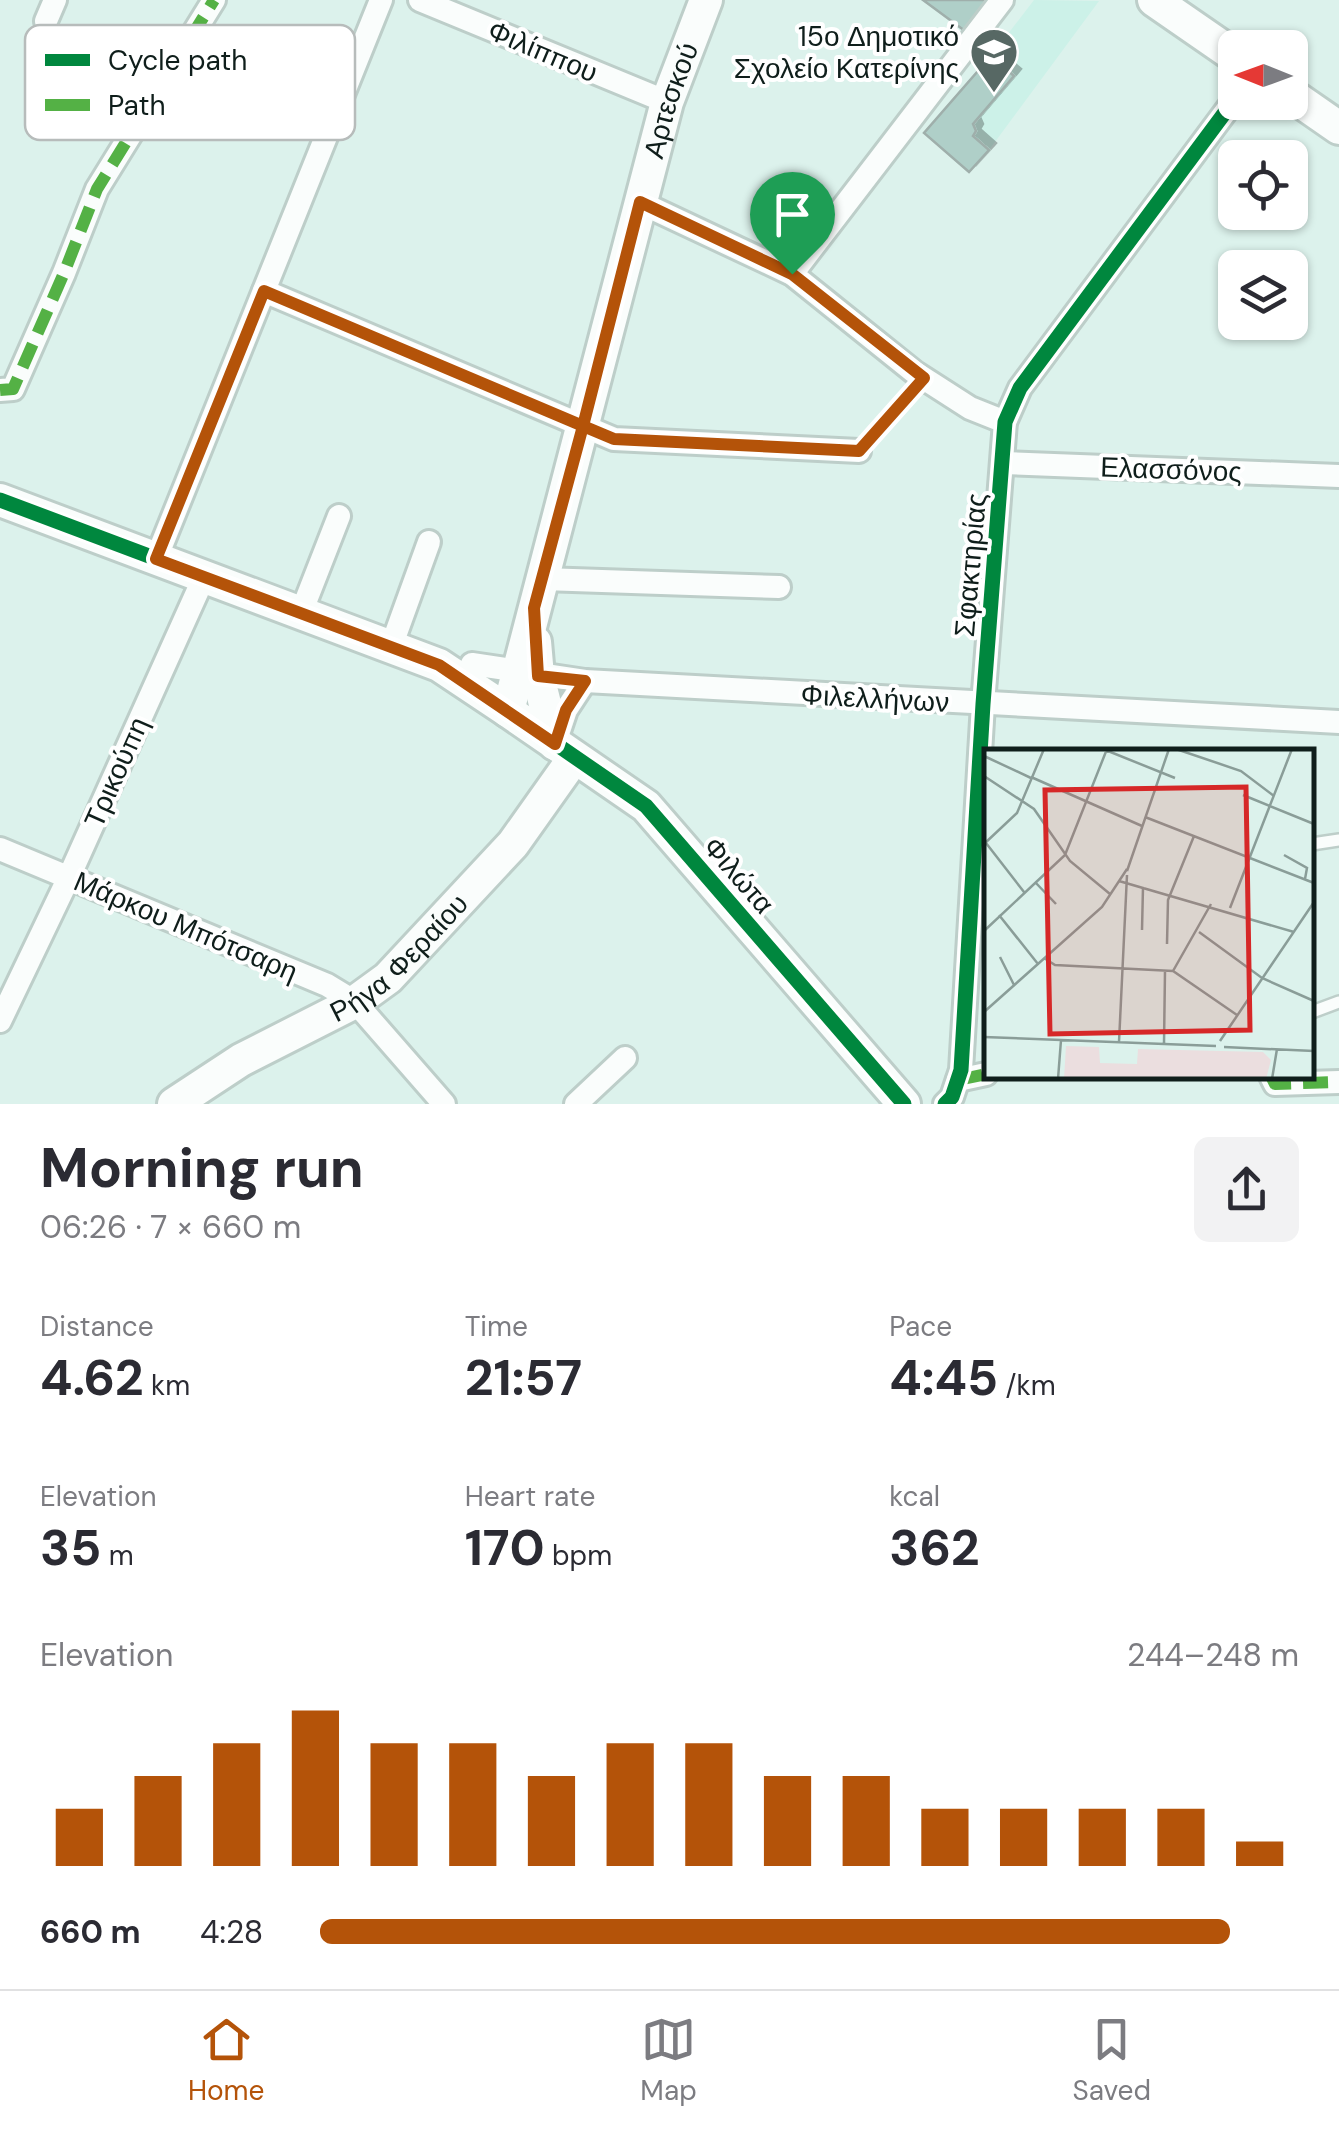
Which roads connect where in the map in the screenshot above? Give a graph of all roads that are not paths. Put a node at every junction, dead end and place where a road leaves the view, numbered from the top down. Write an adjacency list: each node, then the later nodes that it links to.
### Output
1 (214, 0): 7 (street)
2 (381, 0): 9 (street)
3 (420, 0): 10 (street, Φιλίππου)
4 (706, 0): 10 (street, Αρτεσκού)
5 (1002, 0): 17 (street)
6 (1154, 0): 8 (street)
7 (199, 25)
8 (1218, 44)
9 (355, 65)
10 (667, 102): 16 (street, Αρτεσκού)
11 (1308, 106): 13 (street)
12 (1219, 120): 21 (street, Σφακτηρίας)
13 (1339, 128)
14 (127, 140): 20 (street)
15 (325, 140): 18 (street)
16 (640, 202): 17 (street); 22 (street, Αρτεσκού)
17 (792, 274): 19 (street)
18 (264, 291): 22 (street); 29 (street)
19 (924, 378): 21 (street); 23 (lane)
20 (0, 390)
21 (1005, 422): 24 (street, Σφακτηρίας)
22 (583, 426): 23 (street); 32 (street, Αρτεσκού)
23 (859, 451)
24 (1003, 463): 25 (street, Ελασσόνος); 39 (street, Σφακτηρίας)
25 (1339, 476)
26 (0, 500): 29 (street)
27 (339, 516): 33 (street)
28 (429, 542): 34 (street)
29 (156, 559): 30 (street)
30 (204, 576): 33 (street); 46 (street, Τρικούπη)
31 (778, 587): 32 (street)
32 (538, 593): 37 (street, Αρτεσκού)
33 (301, 614): 34 (street)
34 (390, 647): 36 (street)
35 (472, 664): 36 (street); 37 (street, Φιλελλήνων); 40 (street)
36 (439, 665): 40 (street, Φιλώτα)
37 (529, 674): 38 (street, Φιλελλήνων); 40 (street, Αρτεσκού); 42 (street, Αρτεσκού)
38 (585, 681): 39 (street, Φιλελλήνων); 42 (street)
39 (984, 704): 41 (street, Φιλελλήνων); 54 (street, Σφακτηρίας)
40 (508, 711): 42 (street, Φιλώτα)
41 (1339, 722)
42 (565, 751): 47 (street, Ρήγα Φεραίου); 59 (street, Φιλώτα)
43 (1339, 840): 44 (lane)
44 (1314, 844)
45 (0, 849): 46 (street, Μάρκου Μπότσαρη)
46 (68, 877): 47 (street, Μάρκου Μπότσαρη); 50 (street, Τρικούπη)
47 (355, 1002): 56 (street, Ρήγα Φεραίου); 57 (street, Μάρκου Μπότσαρη)
48 (1339, 1002): 49 (lane)
49 (1314, 1011)
50 (0, 1021)
51 (625, 1058): 58 (street)
52 (984, 1074): 54 (street)
53 (1272, 1079): 55 (street)
54 (958, 1080): 60 (street, Σφακτηρίας)
55 (1339, 1082)
56 (174, 1104)
57 (444, 1104)
58 (576, 1104)
59 (904, 1104)
60 (946, 1104)

